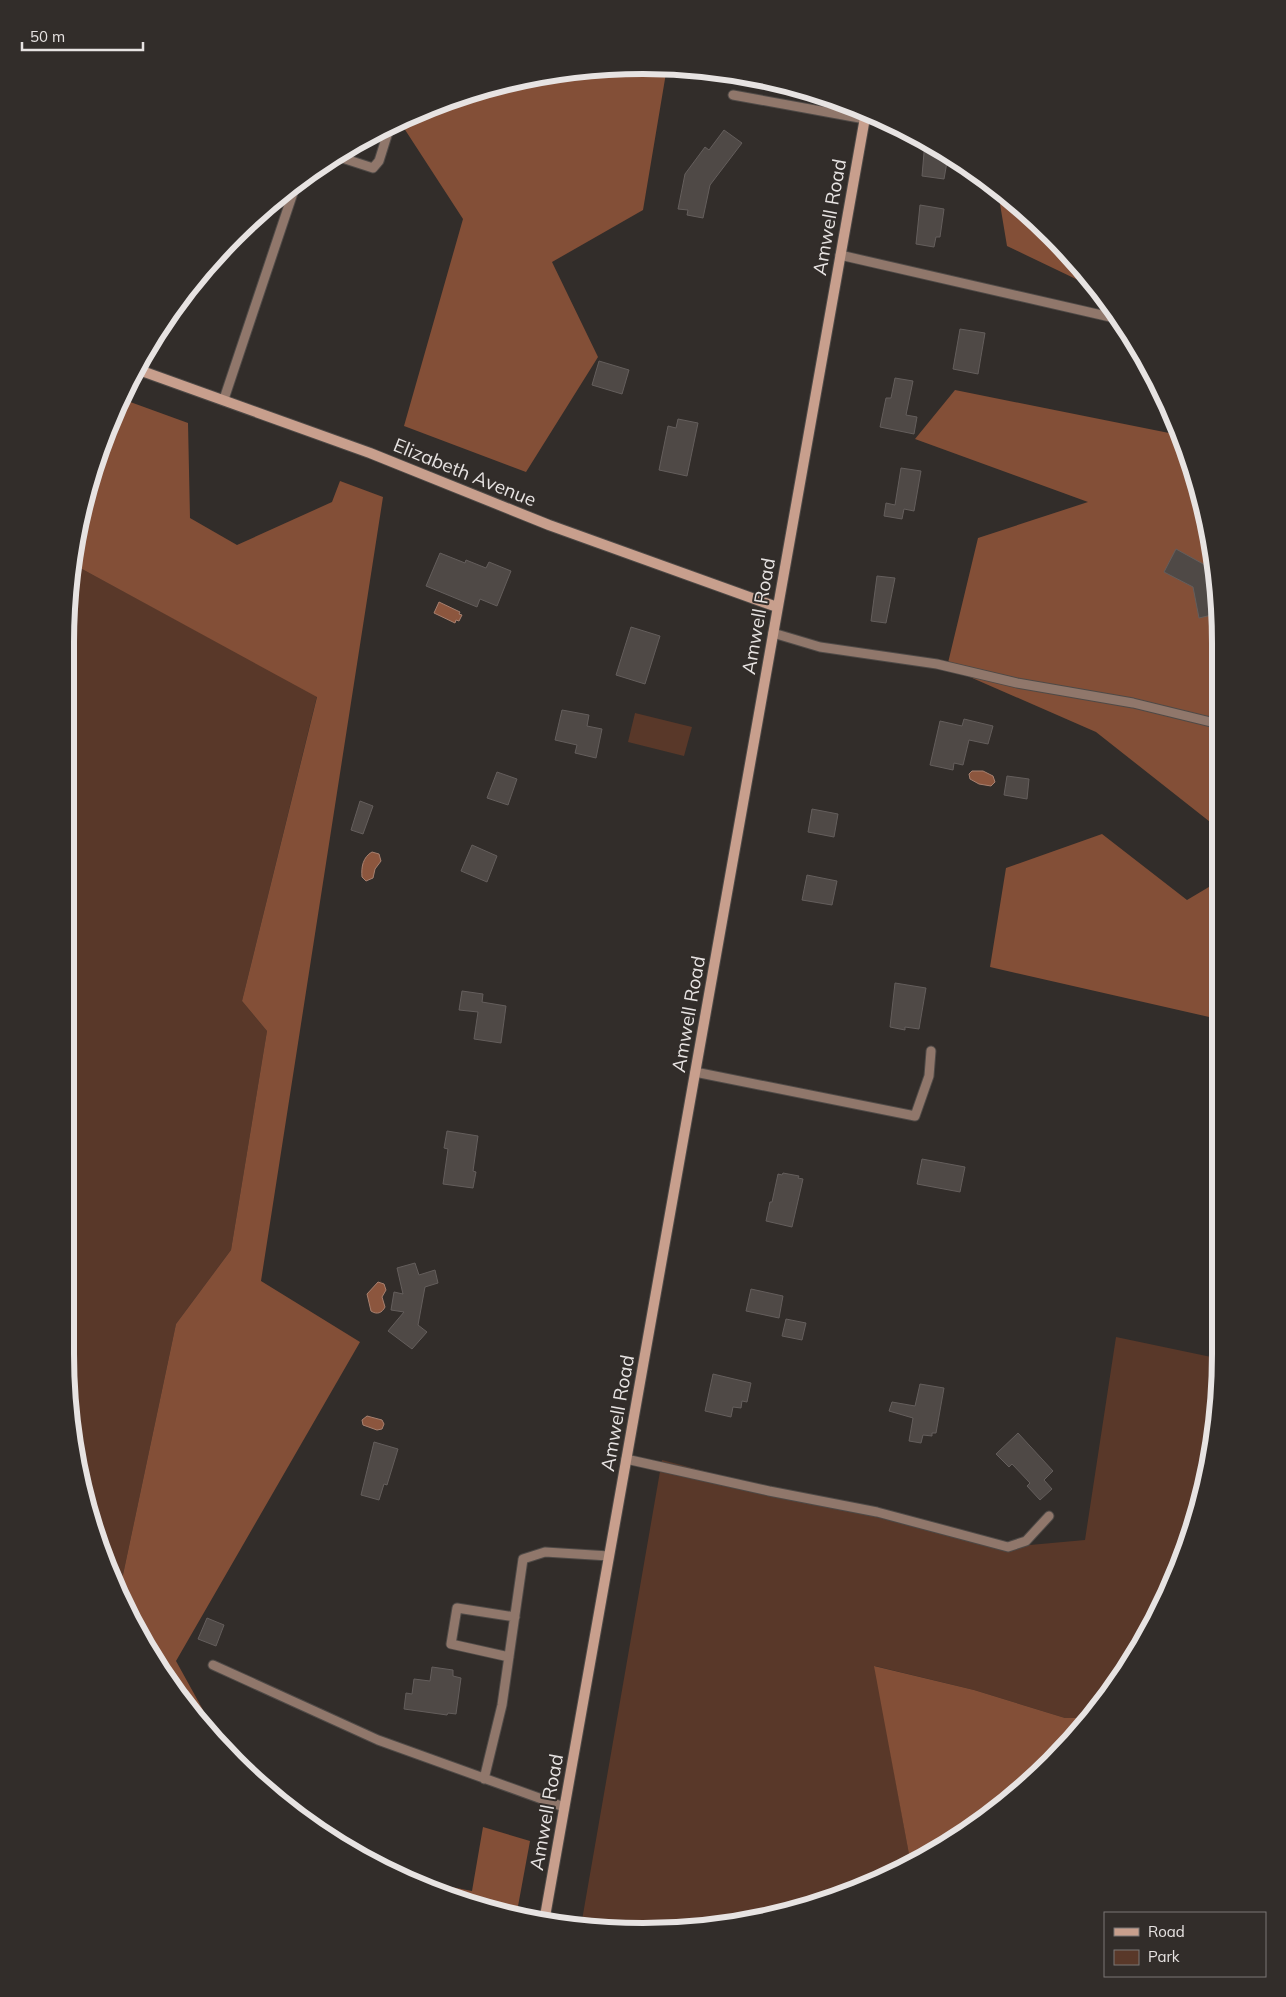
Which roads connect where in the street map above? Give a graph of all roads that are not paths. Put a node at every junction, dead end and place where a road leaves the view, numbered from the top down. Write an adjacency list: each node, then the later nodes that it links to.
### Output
1 (733, 95): 2 (lane)
2 (853, 114)
3 (865, 119): 7 (main road, Amwell Road)
4 (388, 134): 5 (lane)
5 (344, 159)
6 (293, 194): 10 (lane)
7 (840, 255): 8 (lane); 11 (main road, Amwell Road)
8 (1109, 317)
9 (143, 371): 10 (main road, Elizabeth Avenue)
10 (224, 400): 11 (main road, Elizabeth Avenue)
11 (777, 607): 12 (main road, Amwell Road)
12 (773, 632): 13 (lane); 15 (main road, Amwell Road)
13 (1212, 722)
14 (931, 1051): 15 (lane)
15 (696, 1072): 16 (main road, Amwell Road)
16 (626, 1459): 17 (lane); 18 (main road, Amwell Road)
17 (1049, 1516)
18 (609, 1556): 19 (lane); 23 (main road, Amwell Road)
19 (515, 1617): 20 (lane); 20 (lane)
20 (510, 1657): 22 (lane)
21 (213, 1665): 22 (lane)
22 (484, 1778): 23 (lane)
23 (564, 1807): 24 (main road, Amwell Road)
24 (545, 1914)

